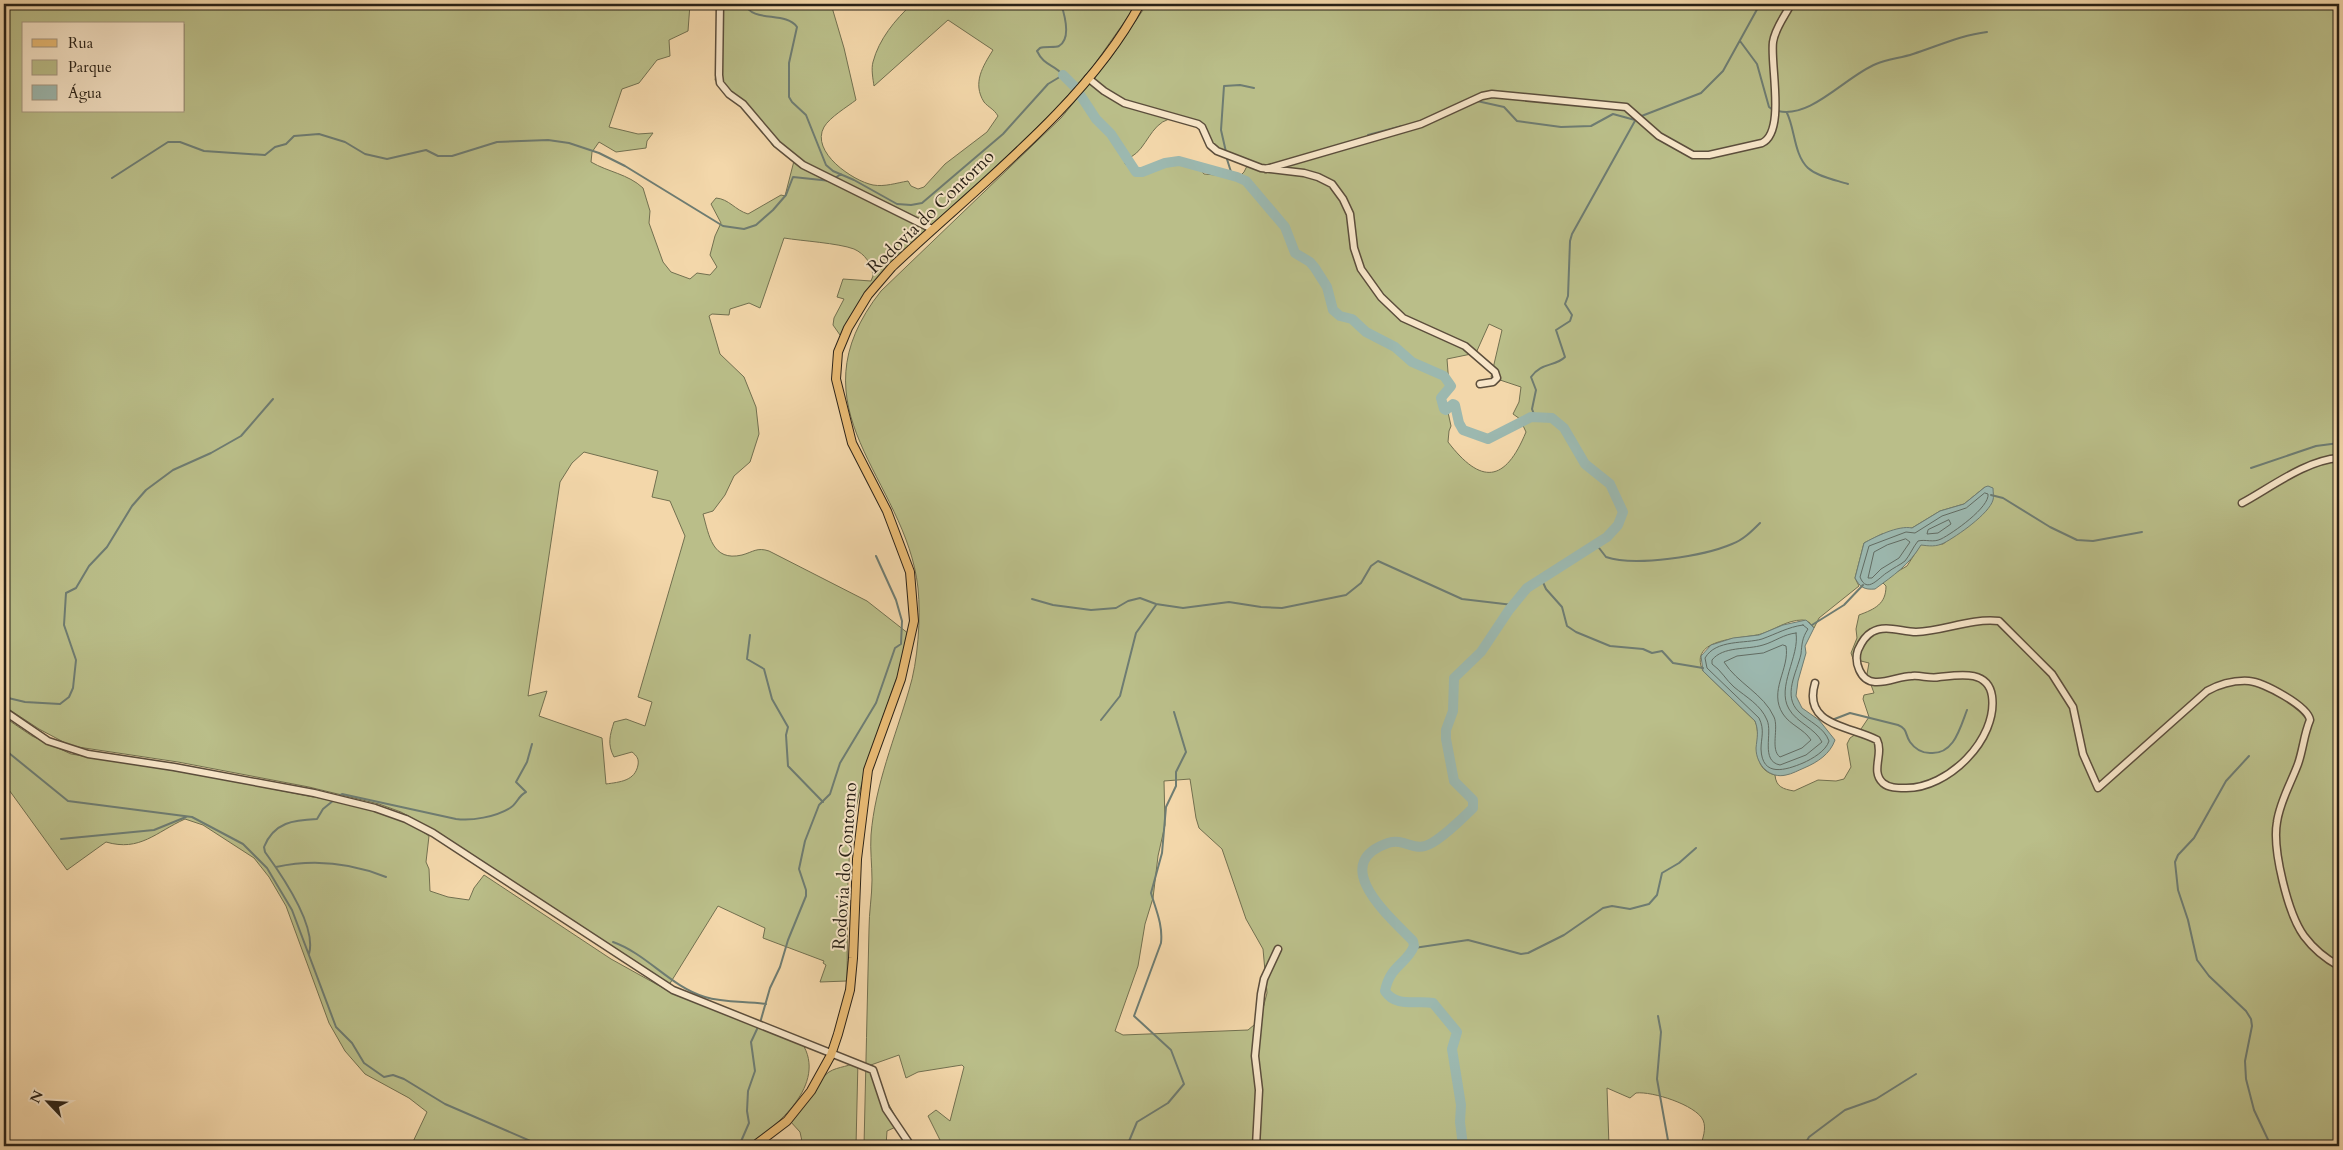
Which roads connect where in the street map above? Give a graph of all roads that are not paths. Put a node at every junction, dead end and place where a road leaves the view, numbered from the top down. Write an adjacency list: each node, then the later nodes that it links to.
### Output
1 (720, 4): 6 (street)
2 (1140, 4): 4 (main road, Rodovia do Contorno)
3 (1792, 4): 5 (street)
4 (1088, 78): 5 (street); 6 (main road, Rodovia do Contorno)
5 (1266, 169): 7 (street)
6 (932, 229): 14 (main road, Rodovia do Contorno)
7 (1480, 384)
8 (2339, 458): 9 (street)
9 (2242, 503)
10 (1815, 683): 13 (street)
11 (4, 712): 14 (street)
12 (1278, 949): 17 (street)
13 (2339, 966)
14 (831, 1055): 15 (main road, Rodovia do Contorno); 16 (street)
15 (754, 1146)
16 (911, 1146)
17 (1256, 1146)

